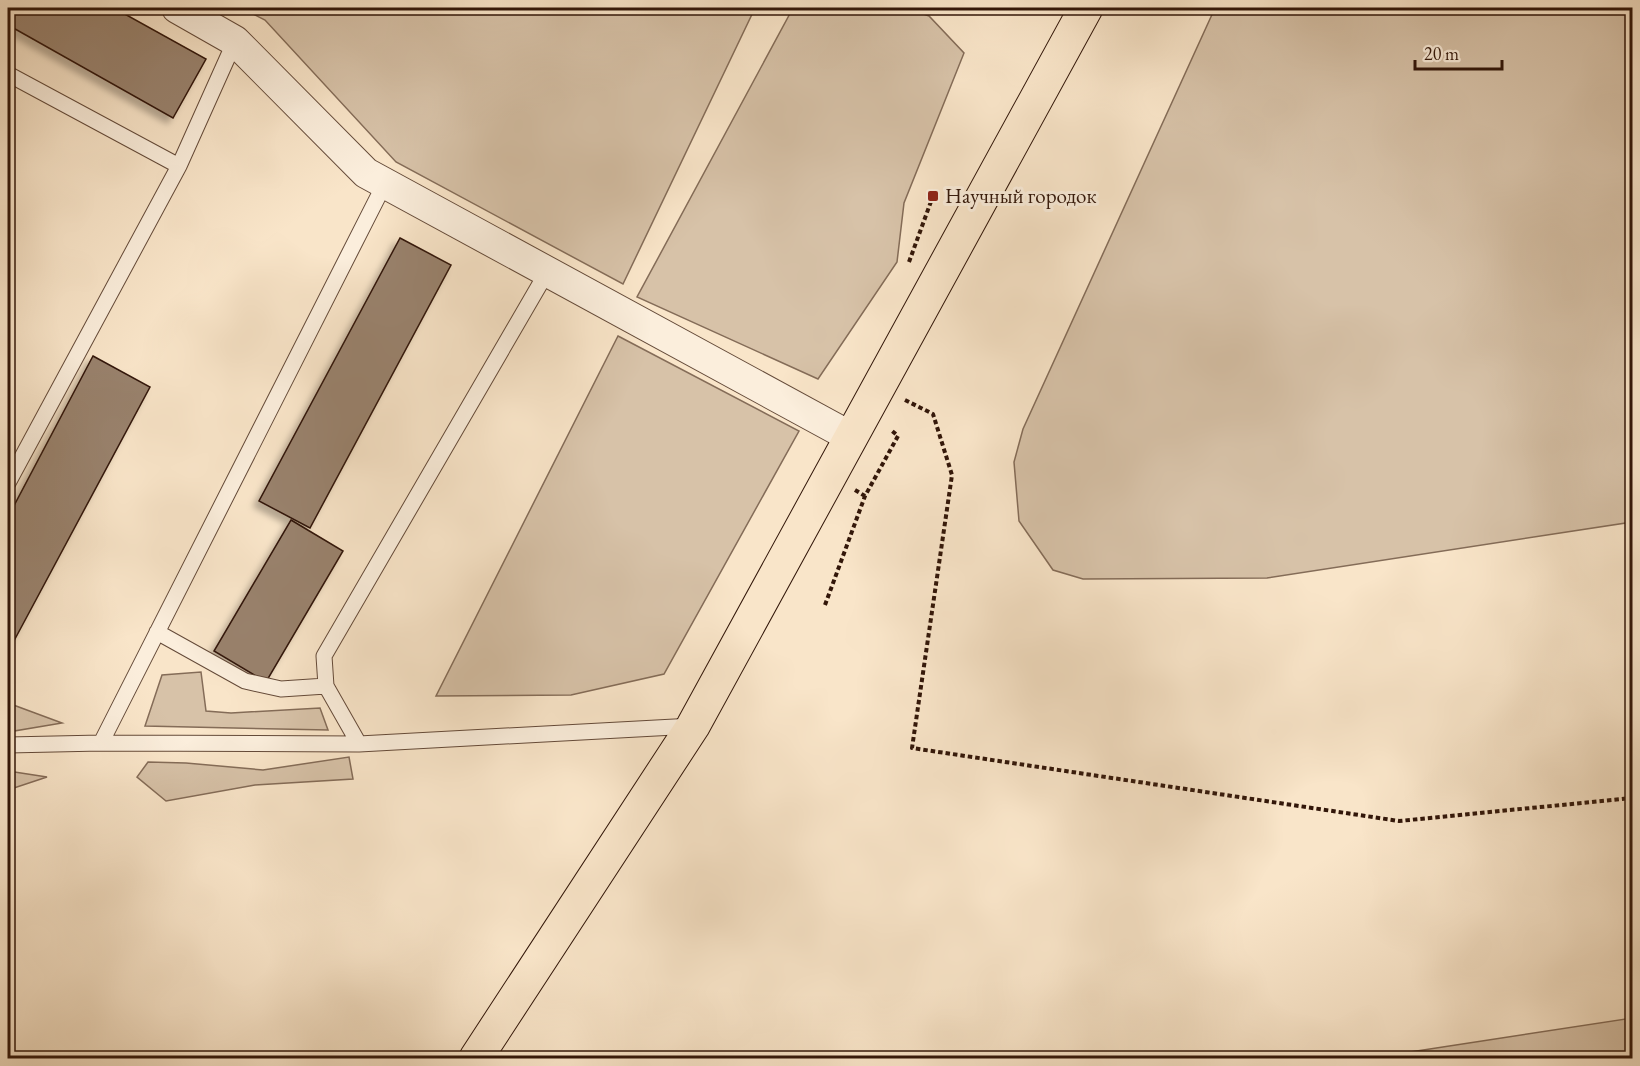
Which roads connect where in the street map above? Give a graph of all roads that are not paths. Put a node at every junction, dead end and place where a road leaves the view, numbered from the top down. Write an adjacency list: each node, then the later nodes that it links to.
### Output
1 (177, 8): 3 (street)
2 (1086, 8): 8 (main road)
3 (236, 41): 5 (lane); 6 (street)
4 (8, 74): 5 (lane)
5 (179, 166): 9 (lane)
6 (384, 183): 7 (street); 10 (lane)
7 (548, 272): 8 (street); 11 (lane)
8 (851, 437): 12 (main road)
9 (8, 483)
10 (157, 632): 11 (lane); 13 (lane)
11 (326, 686): 14 (lane)
12 (693, 726): 14 (lane); 16 (main road)
13 (101, 743): 14 (lane); 15 (lane)
14 (359, 744)
15 (8, 745)
16 (477, 1059)

